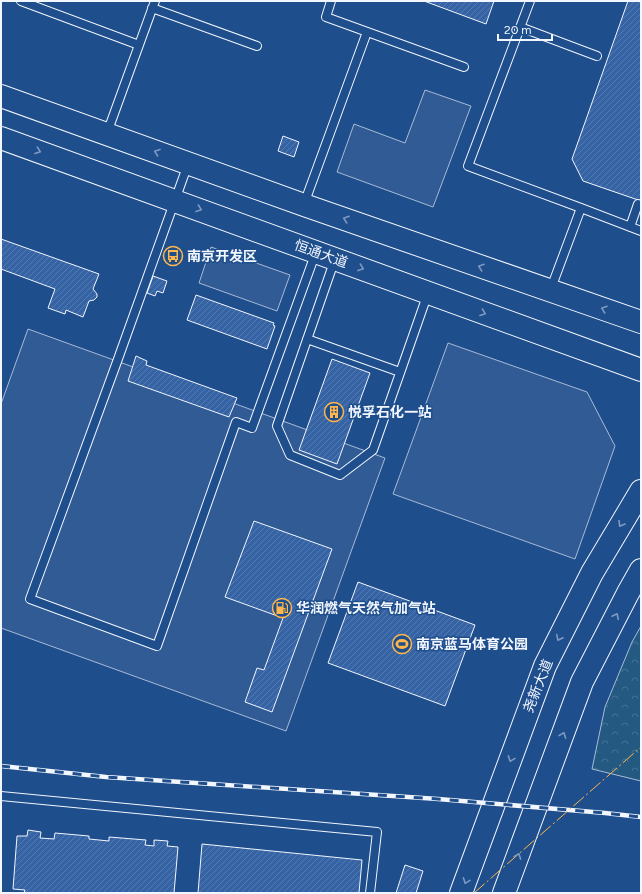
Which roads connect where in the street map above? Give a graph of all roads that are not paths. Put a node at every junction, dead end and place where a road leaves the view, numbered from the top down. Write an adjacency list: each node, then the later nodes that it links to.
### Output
1 (21, 1): 7 (lane)
2 (331, 1): 6 (lane)
3 (530, 1): 5 (lane)
4 (153, 5): 7 (lane); 8 (lane)
5 (520, 27): 9 (lane); 18 (lane)
6 (367, 32): 10 (lane); 16 (lane)
7 (139, 45): 12 (lane)
8 (256, 46)
9 (598, 56)
10 (464, 67)
11 (1, 96): 12 (main road)
12 (107, 134): 14 (main road, one-way to 12)
13 (1, 138): 15 (main road, 恒通大道, one-way to 15)
14 (188, 163): 15 (lane); 16 (main road)
15 (175, 200): 21 (main road, 恒通大道, one-way to 21); 21 (lane)
16 (304, 204): 22 (main road, one-way to 16)
17 (638, 204): 19 (lane)
18 (581, 208): 19 (lane); 22 (lane)
19 (630, 227): 20 (lane)
20 (641, 231)
21 (325, 255): 23 (main road, 恒通大道, one-way to 23); 25 (lane)
22 (550, 291): 24 (main road, one-way to 22)
23 (428, 293): 26 (main road, 恒通大道, one-way to 26); 27 (lane)
24 (641, 322)
25 (307, 338): 27 (lane); 27 (lane)
26 (641, 370)
27 (400, 372)
28 (641, 491): 33 (main road, 尧新大道, one-way to 33)
29 (641, 570): 30 (main road)
30 (634, 588): 34 (main road, one-way to 30)
31 (1, 796): 32 (lane)
32 (370, 893)
33 (461, 893)
34 (504, 893)

